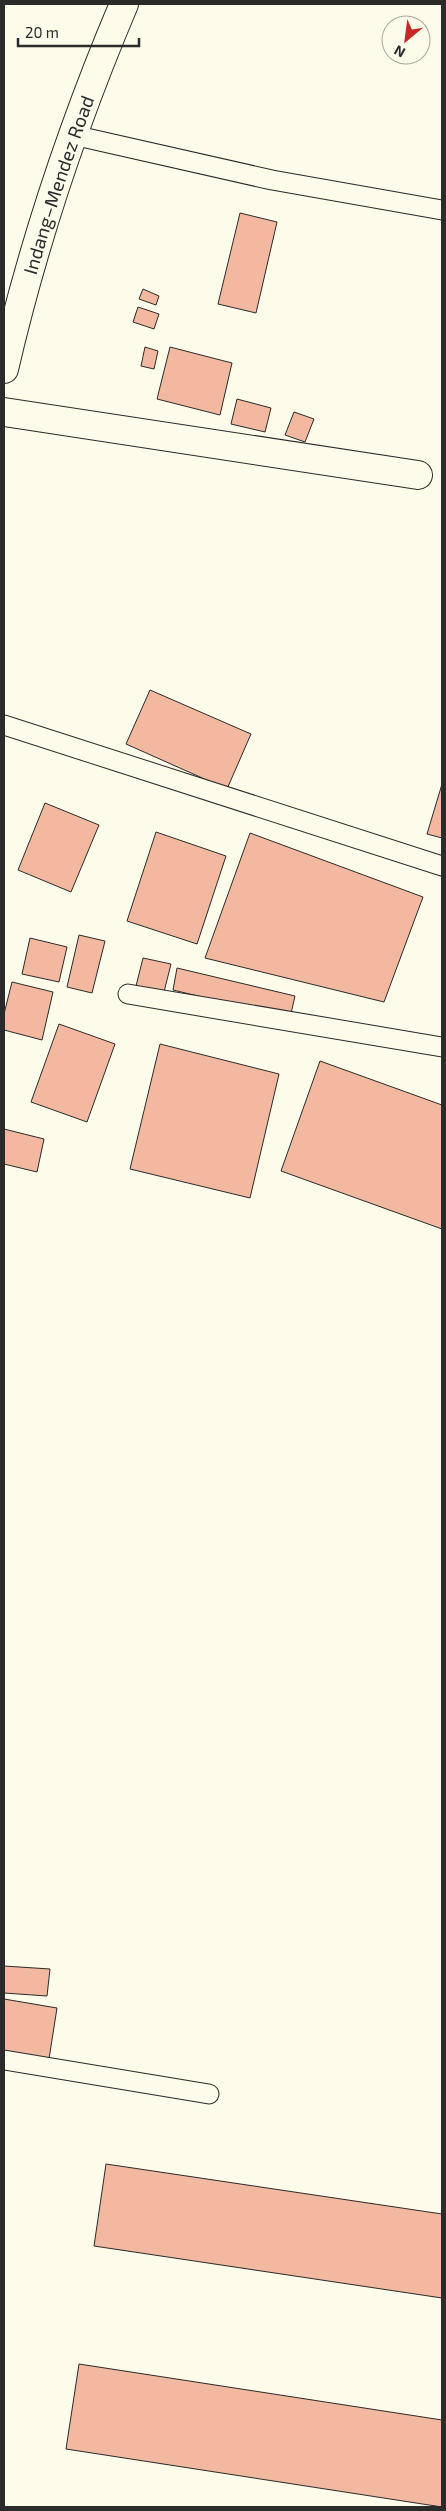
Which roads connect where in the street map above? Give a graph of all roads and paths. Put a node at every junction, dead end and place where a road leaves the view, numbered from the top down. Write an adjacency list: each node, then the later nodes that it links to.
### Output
1 (124, 4): 2 (street, Indang–Mendez Road)
2 (73, 135): 3 (lane); 4 (street, Indang–Mendez Road)
3 (442, 210)
4 (4, 369)
5 (4, 412): 6 (street)
6 (418, 475)
7 (4, 725): 8 (lane)
8 (442, 866)
9 (128, 994): 10 (lane)
10 (442, 1047)
11 (4, 2060): 12 (lane)
12 (209, 2094)

